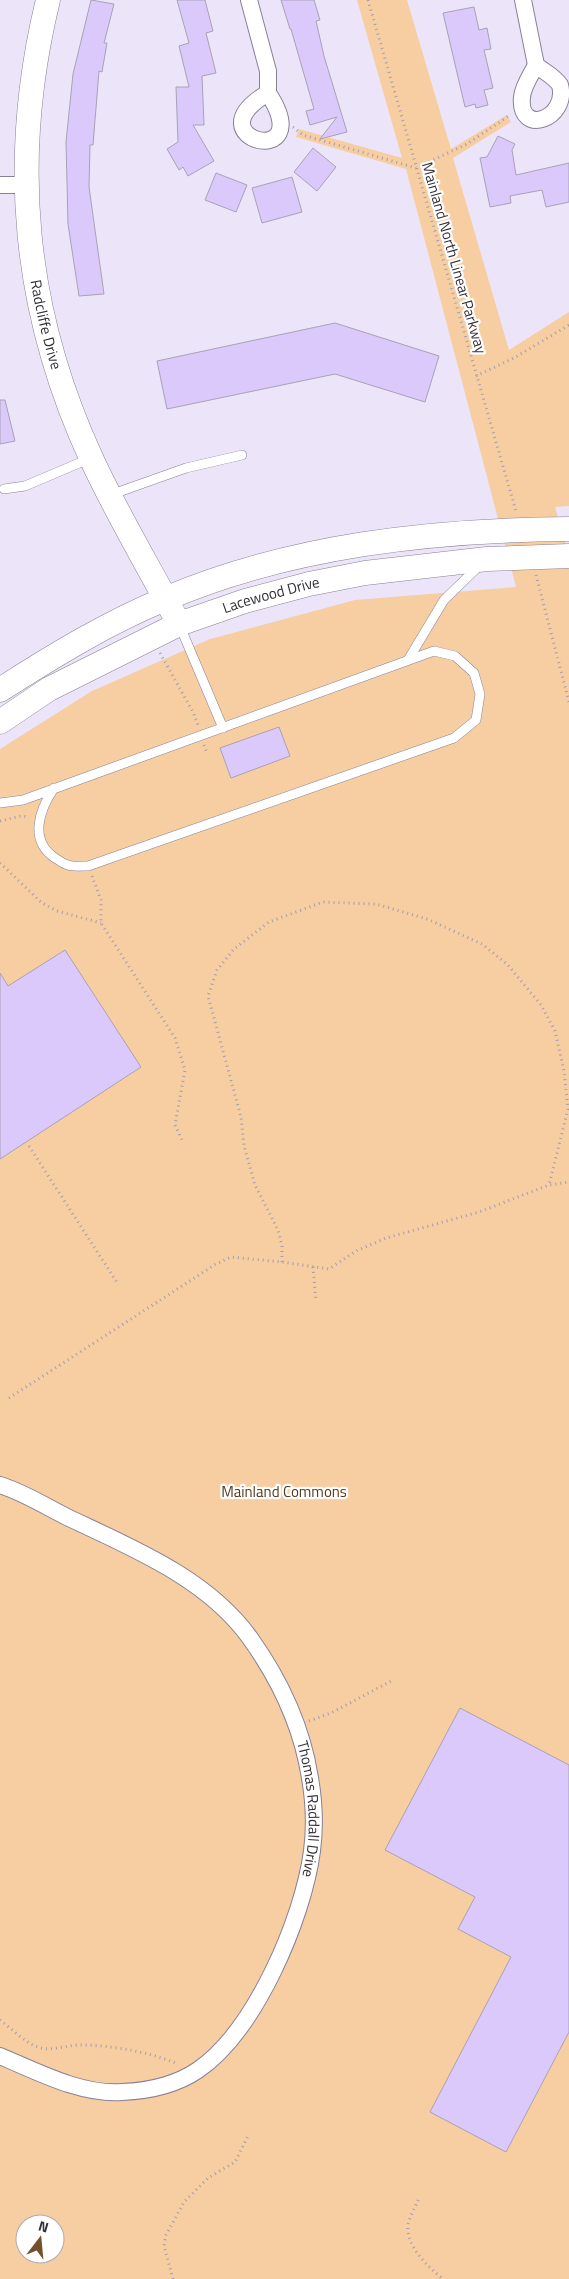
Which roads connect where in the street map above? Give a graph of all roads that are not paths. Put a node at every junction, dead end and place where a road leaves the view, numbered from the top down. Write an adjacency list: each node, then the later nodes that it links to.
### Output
1 (48, 0): 7 (main road, Radcliffe Drive)
2 (249, 0): 5 (street)
3 (523, 0): 4 (street)
4 (536, 65): 4 (street)
5 (268, 93): 5 (street)
6 (0, 185): 7 (street)
7 (26, 185): 9 (main road, Radcliffe Drive)
8 (242, 455): 11 (lane)
9 (92, 458): 10 (lane); 11 (main road, Radcliffe Drive)
10 (4, 489)
11 (110, 495): 15 (main road, Radcliffe Drive)
12 (569, 528): 15 (main road, Lacewood Drive)
13 (569, 556): 14 (main road, Lacewood Drive)
14 (487, 559): 16 (main road, Lacewood Drive); 17 (lane)
15 (165, 598): 16 (main road, Radcliffe Drive); 18 (main road, Lacewood Drive)
16 (179, 624): 19 (main road, Lacewood Drive); 20 (lane)
17 (408, 660): 20 (lane); 21 (lane)
18 (0, 690)
19 (0, 722)
20 (223, 728): 21 (lane)
21 (54, 788): 22 (lane)
22 (0, 803)
23 (3, 1484): 24 (street, Thomas Raddall Drive)
24 (0, 2056)

